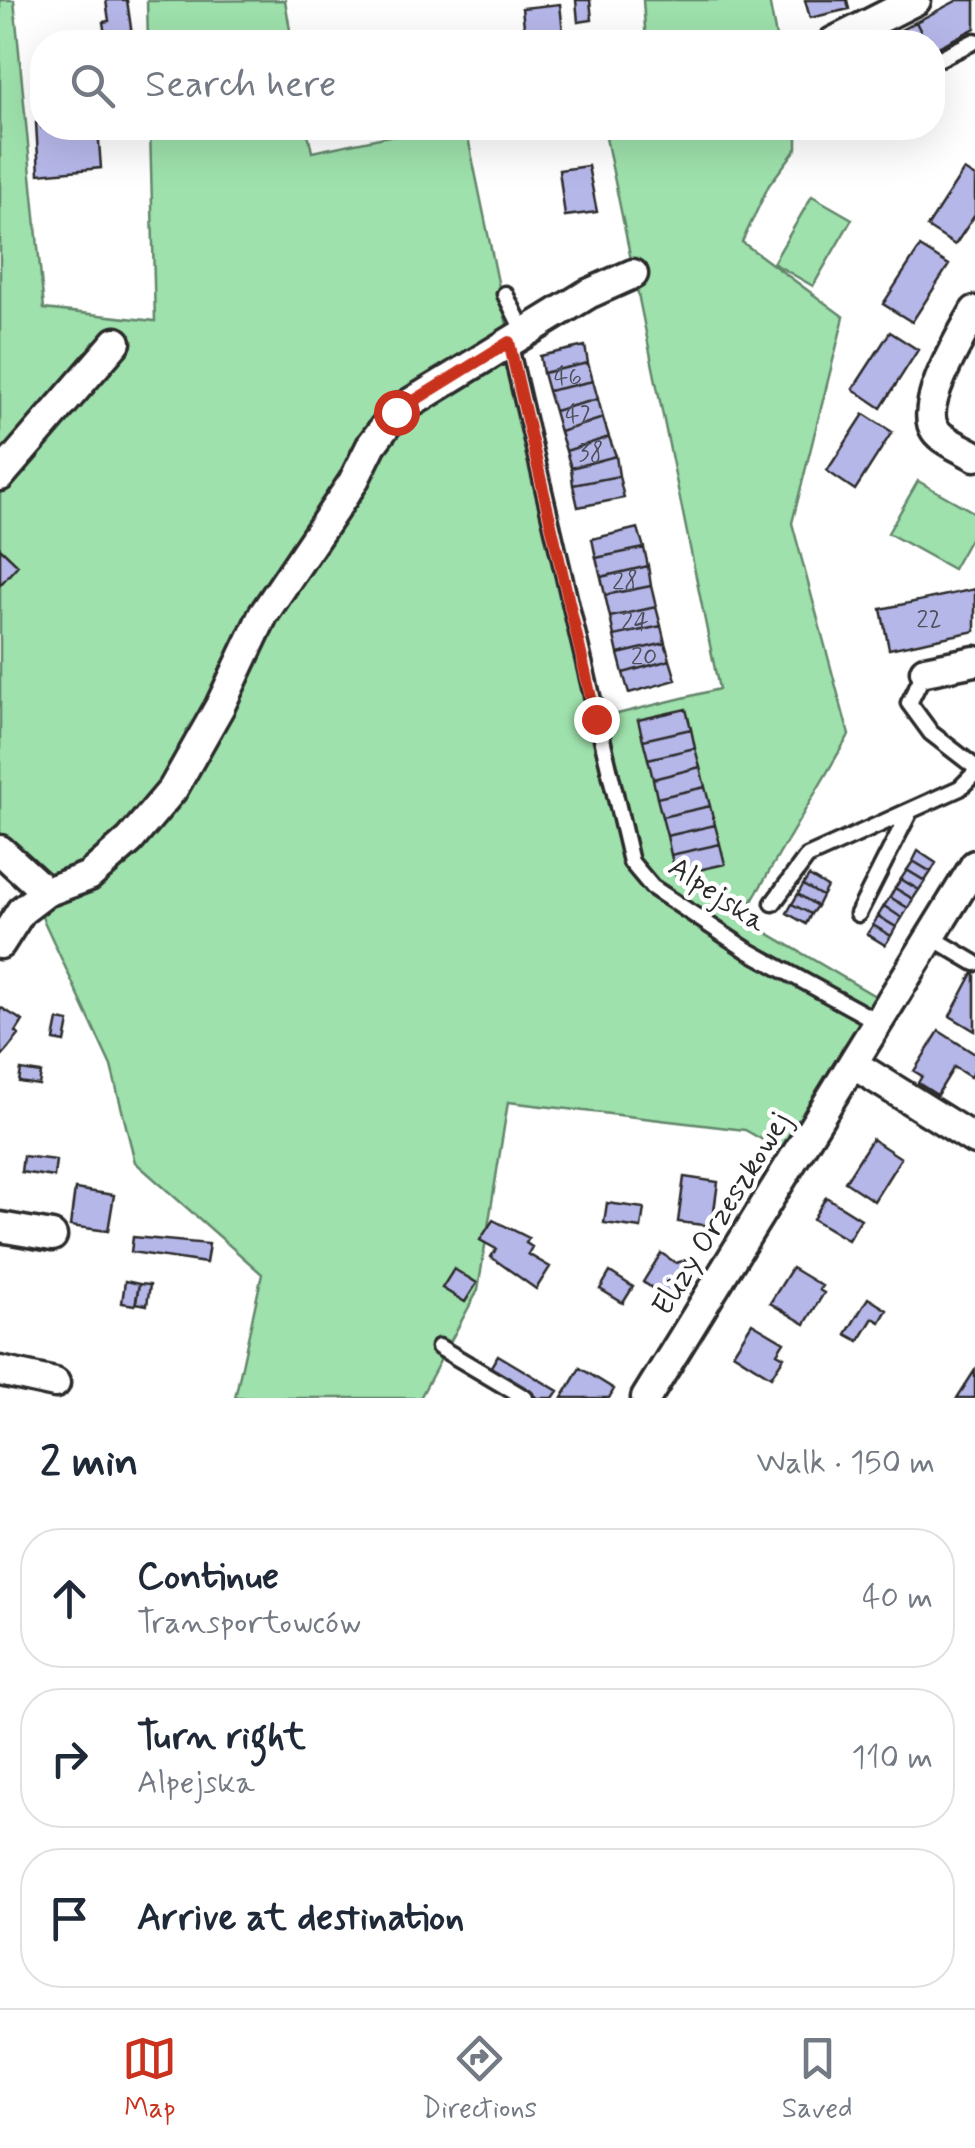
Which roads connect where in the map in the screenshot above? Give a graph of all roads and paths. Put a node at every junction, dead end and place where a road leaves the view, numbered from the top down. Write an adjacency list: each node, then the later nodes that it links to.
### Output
1 (916, 0): 2 (street)
2 (857, 30)
3 (975, 41): 4 (lane)
4 (945, 56)
5 (633, 274): 8 (street)
6 (505, 294): 8 (lane, Alpejska)
7 (975, 311): 10 (street)
8 (516, 337): 18 (street); 24 (lane, Alpejska)
9 (116, 342): 11 (street)
10 (975, 456)
11 (0, 476)
12 (975, 661): 13 (street)
13 (925, 671): 14 (lane)
14 (975, 770): 15 (lane)
15 (910, 811): 19 (lane); 20 (lane)
16 (0, 850): 18 (street)
17 (975, 866): 21 (street, Elizy Orzeszkowej)
18 (46, 892): 22 (street)
19 (773, 903)
20 (858, 914)
21 (931, 937): 23 (lane); 24 (street, Elizy Orzeszkowej)
22 (0, 944)
23 (975, 963)
24 (878, 1022): 25 (street, Elizy Orzeszkowej)
25 (853, 1064): 26 (street); 33 (street, Elizy Orzeszkowej)
26 (975, 1140)
27 (0, 1227): 28 (street)
28 (52, 1236)
29 (439, 1347): 32 (lane)
30 (0, 1371): 31 (street)
31 (55, 1383)
32 (525, 1398)
33 (646, 1398)

